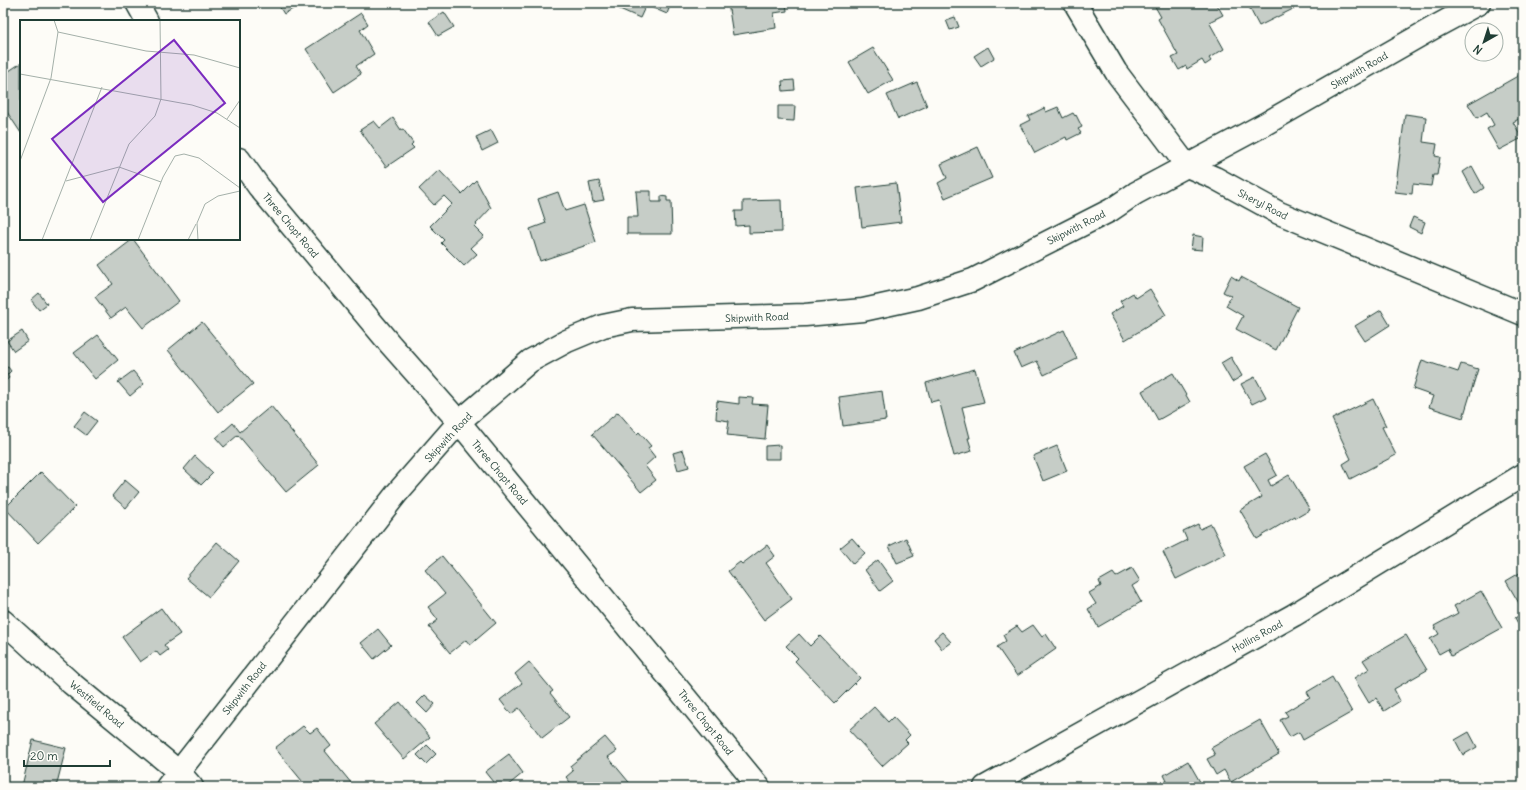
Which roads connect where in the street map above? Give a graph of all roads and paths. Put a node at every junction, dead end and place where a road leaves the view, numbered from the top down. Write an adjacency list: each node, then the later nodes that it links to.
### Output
1 (137, 3): 4 (street)
2 (1075, 3): 6 (street, Sheryl Road)
3 (1479, 3): 6 (street, Skipwith Road)
4 (146, 20)
5 (240, 160): 8 (street, Three Chopt Road)
6 (1187, 166): 7 (street, Sheryl Road); 8 (street, Skipwith Road)
7 (1523, 314)
8 (459, 422): 11 (street, Skipwith Road); 12 (street, Three Chopt Road)
9 (1523, 474): 13 (street, Hollins Road)
10 (3, 621): 11 (street, Westfield Road)
11 (179, 782)
12 (759, 787)
13 (986, 787)

